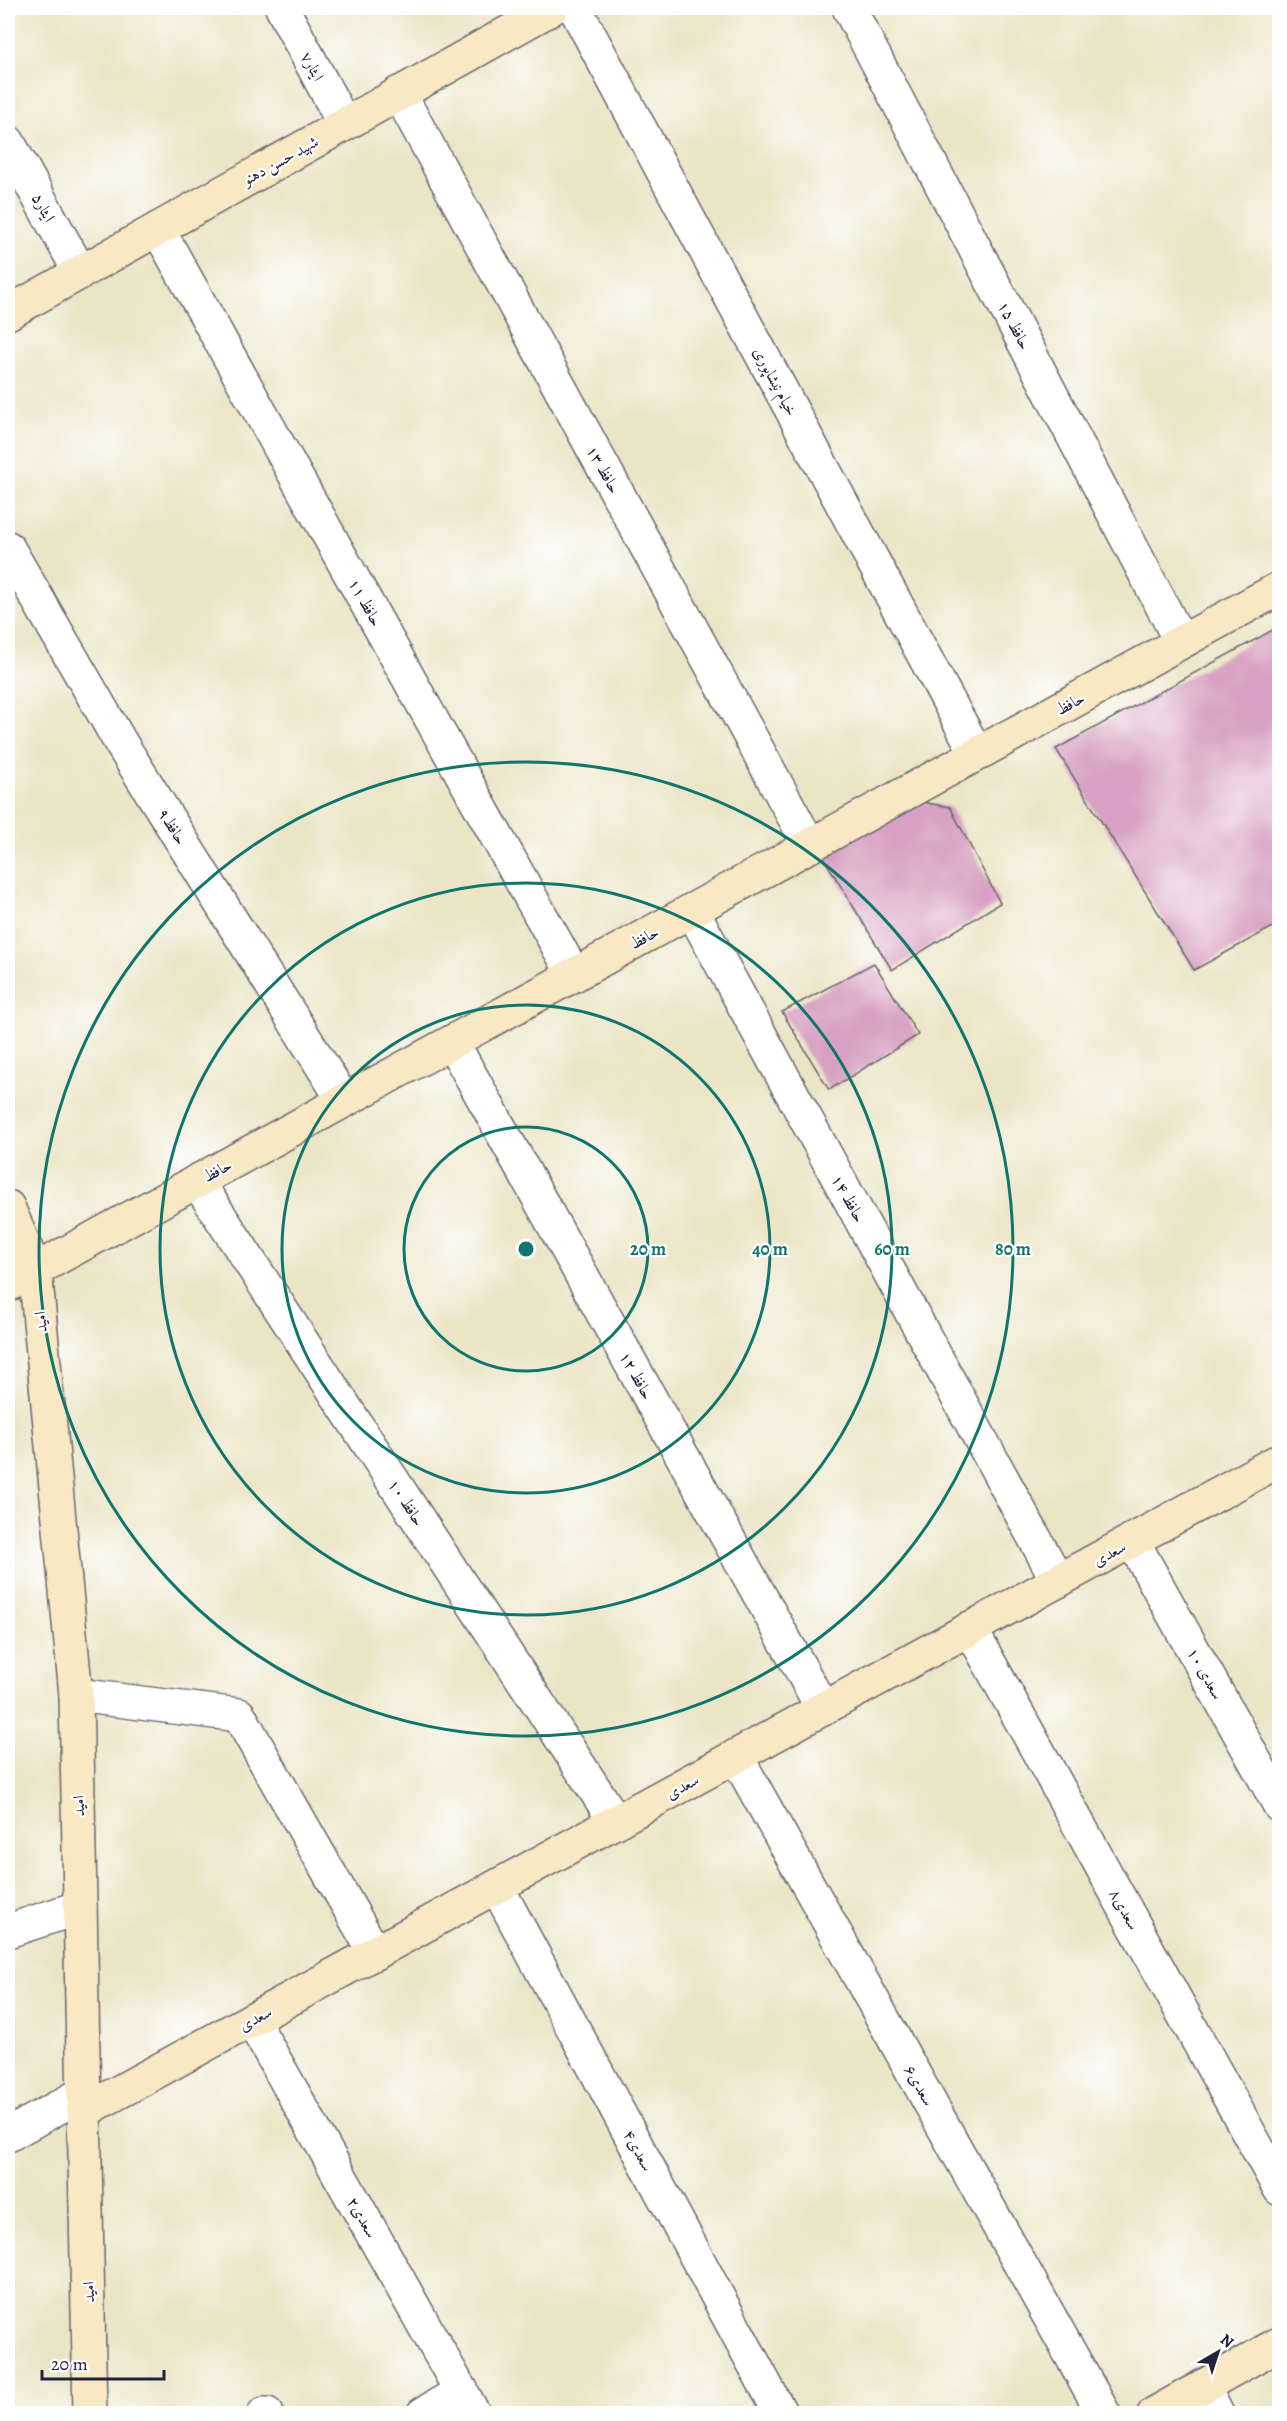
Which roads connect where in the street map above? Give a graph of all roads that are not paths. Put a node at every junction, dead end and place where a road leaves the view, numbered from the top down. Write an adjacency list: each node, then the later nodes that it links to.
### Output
1 (282, 8): 6 (street, ایثار۷)
2 (552, 8): 5 (street, شهید حسن دهنو)
3 (575, 8): 14 (street, خیام نیشاپوری)
4 (849, 8): 13 (street, حافظ ۱۵)
5 (399, 93): 6 (street, شهید حسن دهنو); 15 (street, حافظ ۱۳)
6 (344, 124): 8 (street, شهید حسن دهنو)
7 (8, 142): 9 (street, ایثار۵)
8 (158, 228): 9 (street, شهید حسن دهنو); 17 (street, حافظ ۱۱)
9 (80, 272): 10 (street, شهید حسن دهنو)
10 (8, 313)
11 (8, 548): 19 (street, حافظ۹)
12 (1280, 588): 13 (street, حافظ)
13 (1181, 642): 14 (street, حافظ)
14 (977, 754): 15 (street, حافظ)
15 (810, 846): 16 (street, حافظ)
16 (692, 910): 17 (street, حافظ); 25 (street, حافظ ۱۴)
17 (574, 975): 18 (street, حافظ)
18 (452, 1042): 19 (street, حافظ); 28 (street, حافظ ۱۲)
19 (344, 1101): 20 (street, حافظ)
20 (197, 1181): 22 (street, حافظ); 31 (street, حافظ ۱۰)
21 (8, 1207): 22 (street, امید)
22 (21, 1278): 27 (street, امید)
23 (1280, 1460): 24 (street, سعدی)
24 (1132, 1540): 25 (street, سعدی); 30 (street, سعدی ۱۰)
25 (1058, 1581): 26 (street, سعدی)
26 (970, 1628): 28 (street, سعدی); 39 (street, سعدی۸)
27 (76, 1695): 33 (street, امید); 35 (street)
28 (823, 1709): 29 (street, سعدی)
29 (736, 1756): 31 (street, سعدی); 46 (street, سعدی۶)
30 (1280, 1806)
31 (616, 1822): 32 (street, سعدی)
32 (497, 1887): 35 (street, سعدی); 45 (street, سعدی۴)
33 (80, 1906): 34 (street); 37 (street, امید)
34 (8, 1931)
35 (375, 1953): 36 (street, سعدی)
36 (252, 2020): 37 (street, سعدی); 42 (street, سعدی۲)
37 (84, 2102): 38 (street); 43 (street, امید)
38 (8, 2135)
39 (1280, 2189)
40 (1280, 2343): 41 (street)
41 (1210, 2400): 47 (street)
42 (468, 2402): 44 (street)
43 (90, 2414)
44 (423, 2414)
45 (781, 2414)
46 (1104, 2414)
47 (1154, 2414)

